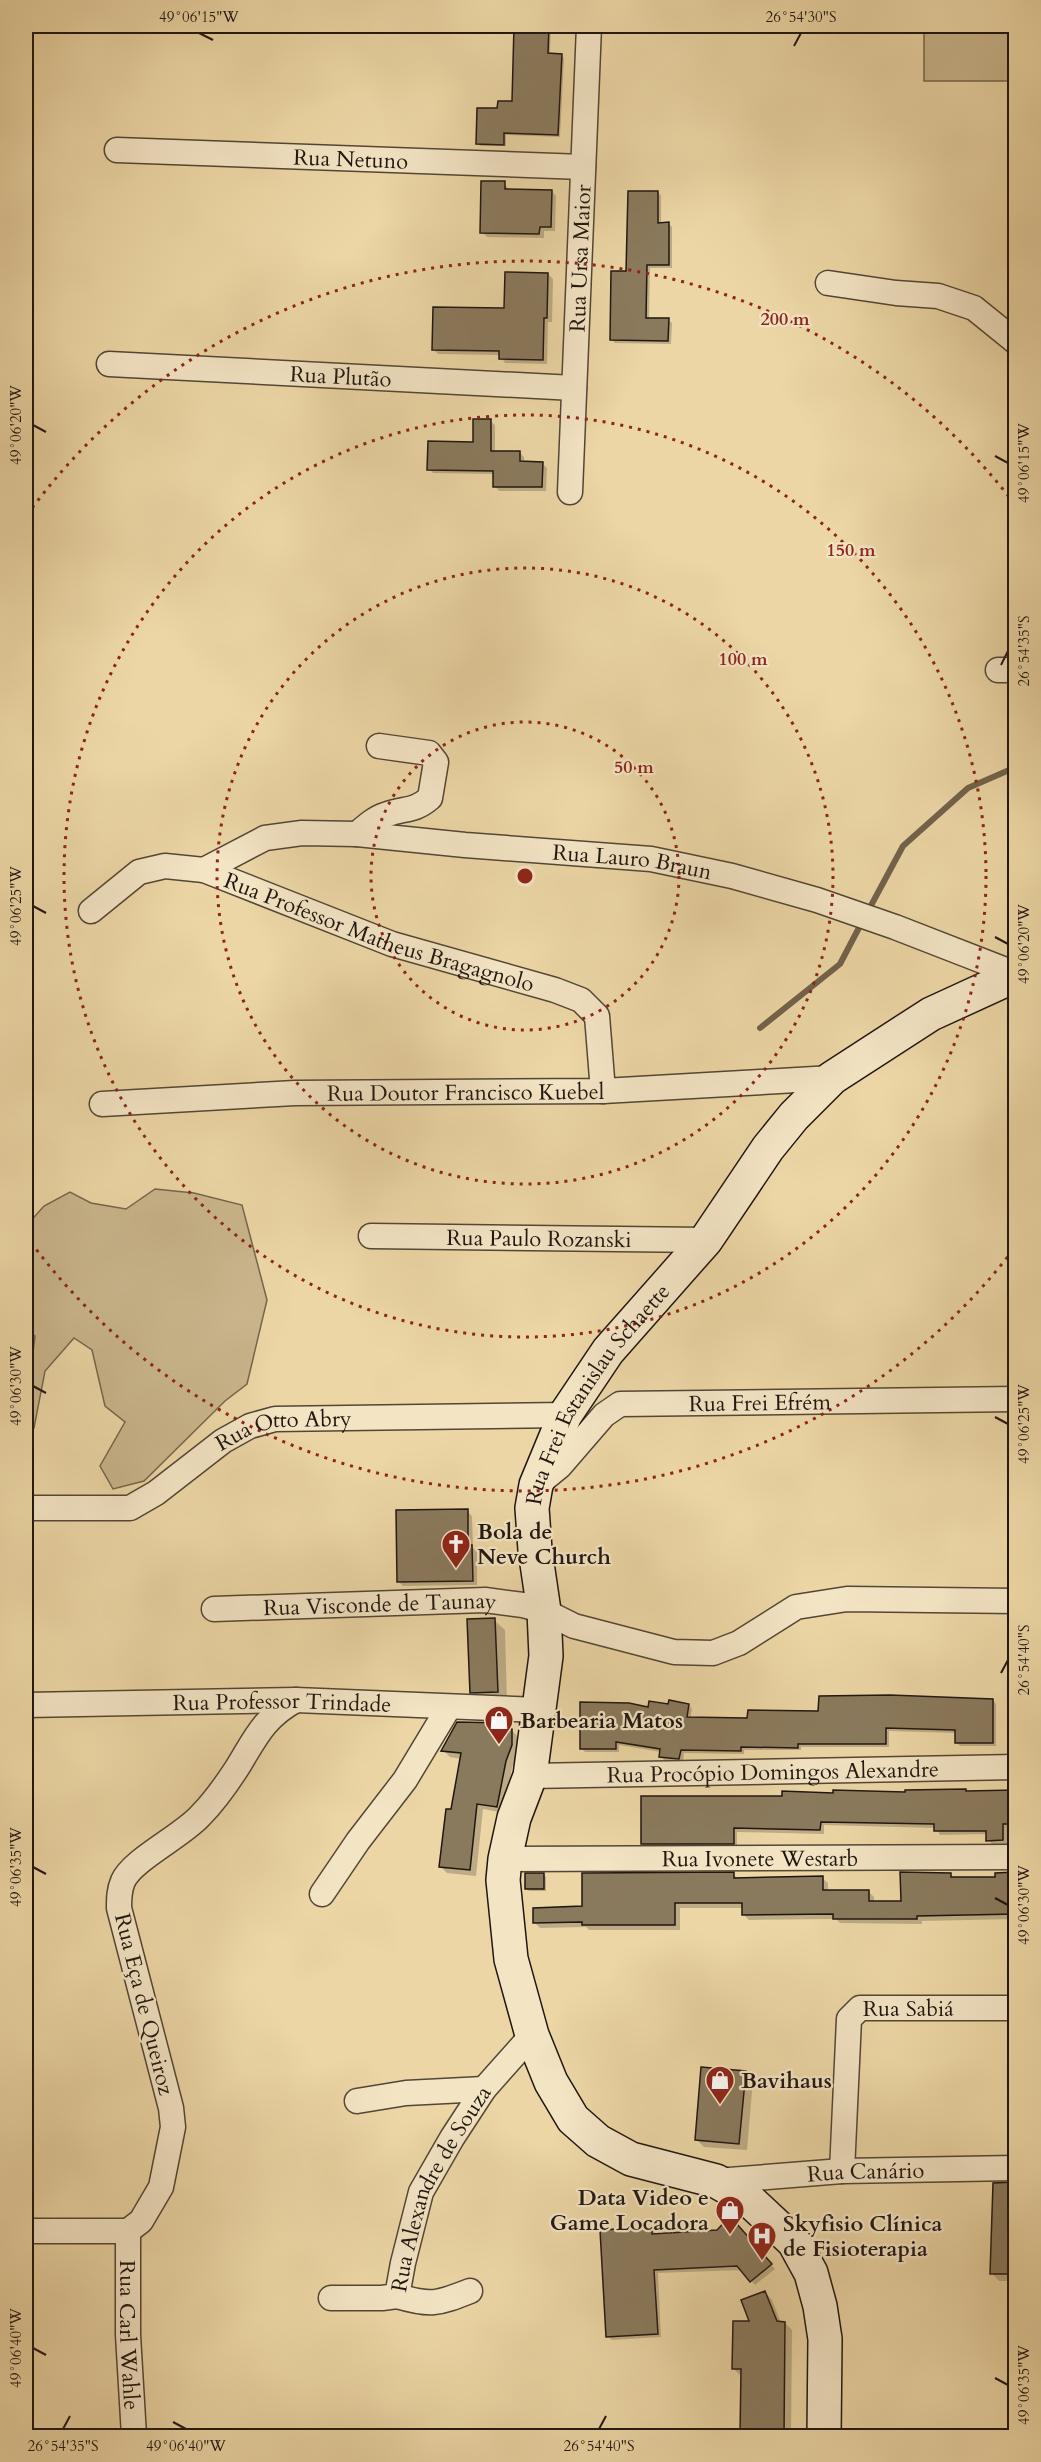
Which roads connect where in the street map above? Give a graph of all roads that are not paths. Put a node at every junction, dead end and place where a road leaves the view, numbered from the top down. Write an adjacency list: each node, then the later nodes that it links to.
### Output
1 (589, 26): 3 (street, Rua Ursa Maior)
2 (117, 150): 3 (street, Rua Netuno)
3 (583, 167): 7 (street, Rua Ursa Maior)
4 (828, 283): 5 (street)
5 (1016, 342)
6 (109, 363): 7 (street, Rua Plutão)
7 (574, 388): 8 (street, Rua Ursa Maior)
8 (570, 492)
9 (379, 746): 10 (street)
10 (357, 834): 11 (street, Rua Lauro Braun); 13 (street, Rua Lauro Braun)
11 (204, 870): 12 (street, Rua Professor Matheus Bragagnolo); 15 (street, Rua Professor Matheus Bragagnolo)
12 (91, 910)
13 (1016, 975): 14 (main road, Rua Frei Estanislau Schaette)
14 (832, 1078): 15 (street, Rua Doutor Francisco Kuebel); 18 (main road, Rua Frei Estanislau Schaette)
15 (603, 1091): 16 (street, Rua Doutor Francisco Kuebel)
16 (102, 1104)
17 (371, 1236): 18 (street, Rua Paulo Rozanski)
18 (706, 1240): 20 (main road, Rua Frei Estanislau Schaette)
19 (1016, 1399): 21 (street, Rua Frei Efrém)
20 (565, 1415): 21 (main road, Rua Frei Estanislau Schaette); 22 (street, Rua Otto Abry)
21 (536, 1485): 25 (main road, Rua Frei Estanislau Schaette)
22 (26, 1508)
23 (1016, 1601): 25 (street, Rua Visconde de Taunay)
24 (214, 1609): 25 (street, Rua Visconde de Taunay)
25 (544, 1611): 29 (main road, Rua Frei Estanislau Schaette)
26 (297, 1700): 27 (street, Rua Professor Trindade); 28 (street, Rua Professor Trindade); 43 (street, Rua Eça de Queiroz)
27 (26, 1705)
28 (449, 1707): 29 (street, Rua Professor Trindade); 34 (street)
29 (539, 1710): 31 (main road, Rua Frei Estanislau Schaette)
30 (1016, 1767): 31 (street, Rua Procópio Domingos Alexandre)
31 (530, 1776): 33 (main road, Rua Frei Estanislau Schaette)
32 (1016, 1857): 33 (street, Rua Ivonete Westarb)
33 (505, 1859): 36 (main road, Rua Frei Estanislau Schaette)
34 (322, 1894)
35 (1016, 2008): 40 (street, Rua Sabiá)
36 (532, 2035): 37 (street, Rua Alexandre de Souza); 41 (main road, Rua Frei Estanislau Schaette)
37 (484, 2089): 38 (street); 45 (street, Rua Alexandre de Souza)
38 (357, 2101)
39 (1016, 2168): 40 (street, Rua Canário)
40 (842, 2171): 41 (street, Rua Canário)
41 (716, 2181): 48 (main road, Rua Frei Estanislau Schaette)
42 (26, 2231): 43 (street)
43 (128, 2231): 47 (street, Rua Carl Wahle)
44 (470, 2291): 45 (street)
45 (397, 2295): 46 (street, Rua Alexandre de Souza)
46 (331, 2298)
47 (134, 2436)
48 (824, 2436)

